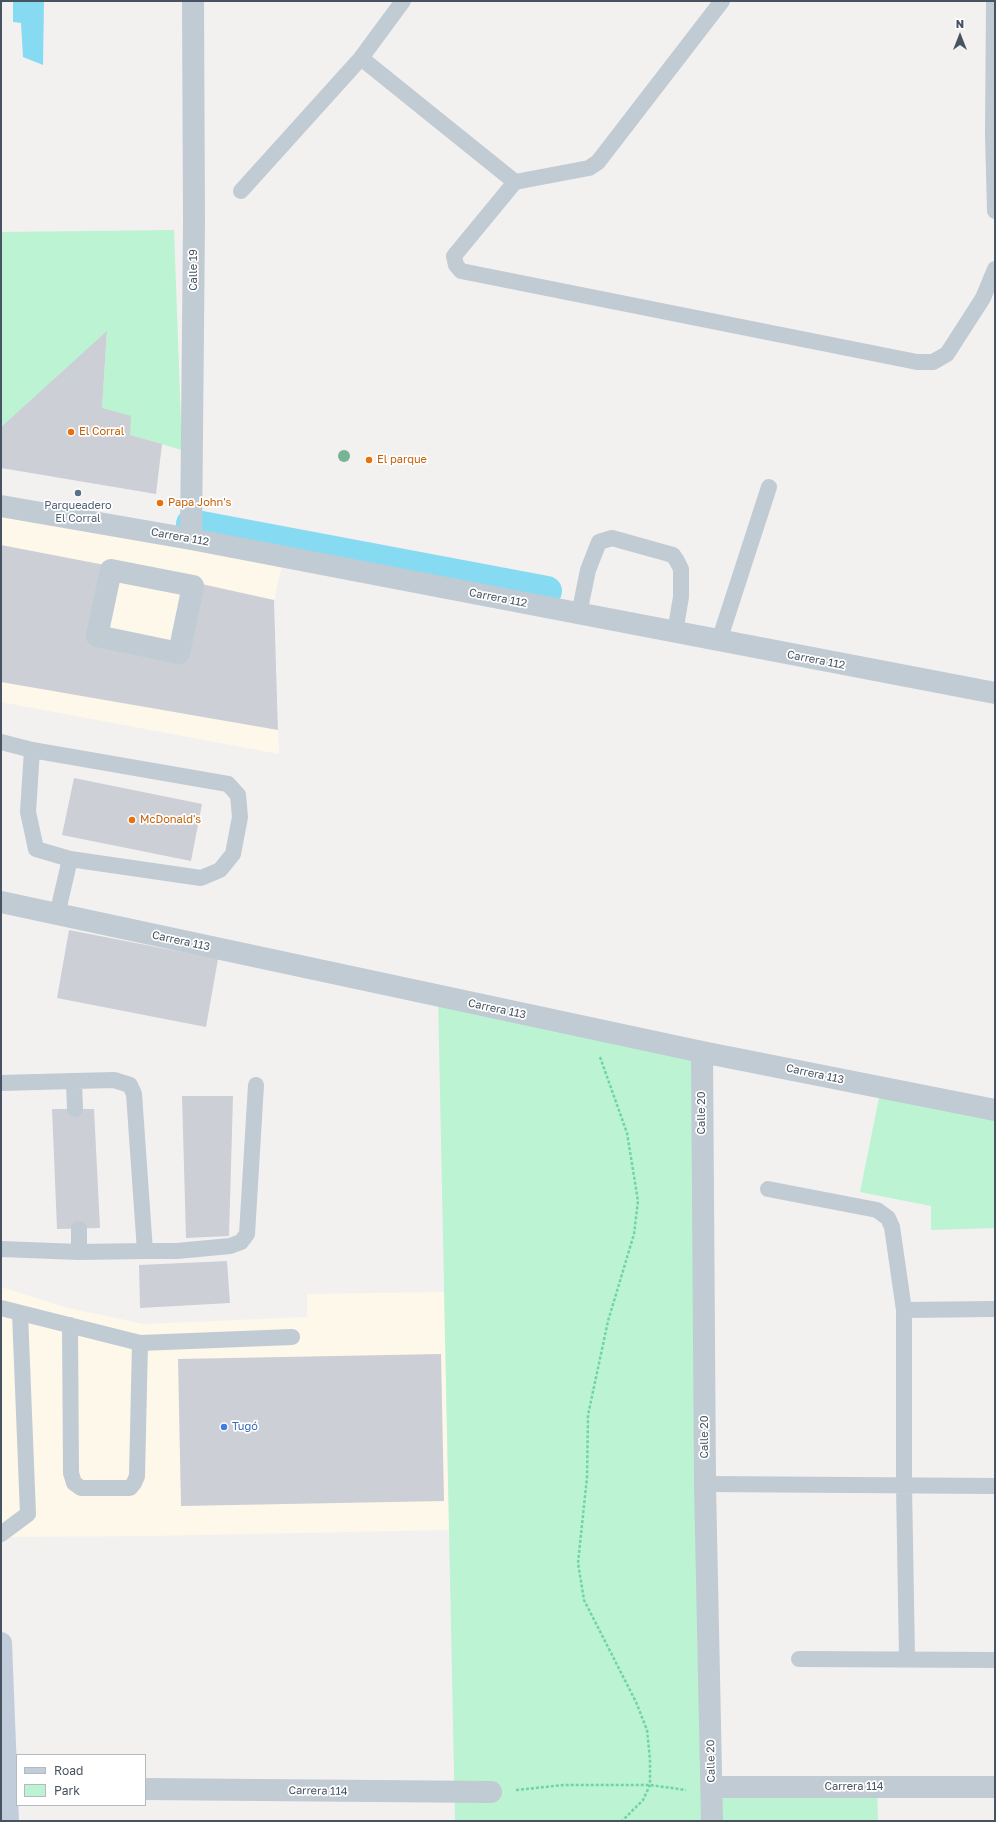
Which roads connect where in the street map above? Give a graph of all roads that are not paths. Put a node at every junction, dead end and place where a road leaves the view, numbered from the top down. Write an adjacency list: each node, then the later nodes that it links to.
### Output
1 (193, 1): 13 (street, Calle 19)
2 (403, 1): 5 (lane)
3 (722, 1): 7 (lane)
4 (994, 1): 6 (lane)
5 (361, 58): 7 (lane); 8 (lane)
6 (994, 134): 9 (lane)
7 (515, 182): 10 (lane)
8 (240, 191)
9 (995, 211)
10 (995, 269)
11 (769, 487): 17 (lane)
12 (1, 506): 13 (street, Carrera 112)
13 (191, 539): 14 (street, Carrera 112)
14 (578, 614): 15 (street, Carrera 112); 15 (lane)
15 (675, 632): 17 (street, Carrera 112)
16 (97, 636): 16 (street)
17 (719, 641): 18 (street, Carrera 112)
18 (995, 693)
19 (1, 742): 20 (lane)
20 (32, 750): 21 (lane); 21 (lane)
21 (70, 860): 23 (lane)
22 (1, 902): 23 (street, Carrera 113)
23 (57, 915): 24 (street, Carrera 113)
24 (702, 1052): 29 (street, Carrera 113); 42 (street, Calle 20)
25 (74, 1081): 26 (lane); 28 (lane); 33 (lane)
26 (1, 1084)
27 (256, 1085): 33 (lane)
28 (75, 1109)
29 (995, 1110)
30 (768, 1189): 37 (lane)
31 (78, 1229): 34 (lane)
32 (1, 1249): 34 (lane)
33 (145, 1251): 34 (lane)
34 (79, 1252)
35 (1, 1308): 38 (lane)
36 (995, 1309): 37 (lane)
37 (904, 1310): 43 (lane)
38 (20, 1313): 39 (lane); 45 (lane)
39 (70, 1325): 41 (lane); 41 (lane)
40 (292, 1337): 41 (lane)
41 (140, 1343)
42 (705, 1484): 43 (lane); 50 (street, Calle 20)
43 (904, 1485): 44 (lane); 47 (lane)
44 (995, 1486)
45 (1, 1534)
46 (1, 1643): 52 (main road)
47 (907, 1658): 48 (lane); 49 (lane)
48 (799, 1659)
49 (995, 1660)
50 (712, 1787): 51 (street, Carrera 114); 56 (street, Calle 20)
51 (995, 1787)
52 (12, 1788): 55 (main road)
53 (146, 1789): 54 (street, Carrera 114)
54 (491, 1792)
55 (8, 1821)
56 (712, 1821)

